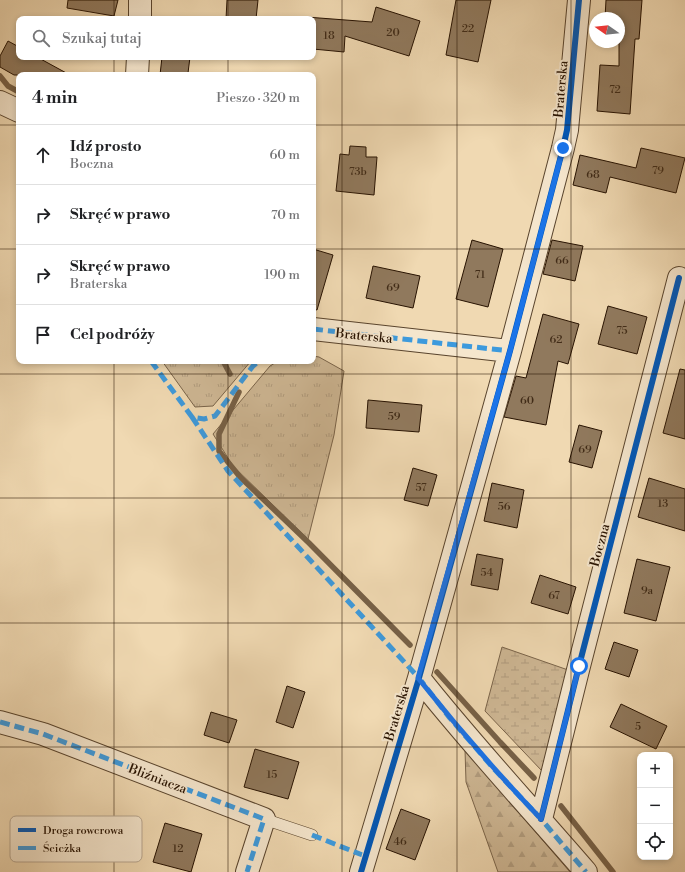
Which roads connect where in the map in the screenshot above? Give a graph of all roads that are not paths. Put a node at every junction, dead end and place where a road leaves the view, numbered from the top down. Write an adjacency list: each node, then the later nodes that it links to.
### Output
1 (140, 0): 3 (street)
2 (578, 0): 10 (street, Braterska)
3 (140, 16)
4 (138, 60): 5 (street)
5 (138, 72)
6 (0, 102): 7 (street)
7 (16, 110)
8 (679, 278): 14 (street, Boczna)
9 (316, 329): 10 (street, Braterska)
10 (510, 351): 11 (street, Braterska)
11 (418, 678): 14 (street); 17 (street, Braterska)
12 (0, 722): 13 (street, Bliźniacza)
13 (264, 819): 15 (lane); 16 (street)
14 (541, 819): 18 (street)
15 (312, 835)
16 (247, 872)
17 (361, 872)
18 (586, 872)

